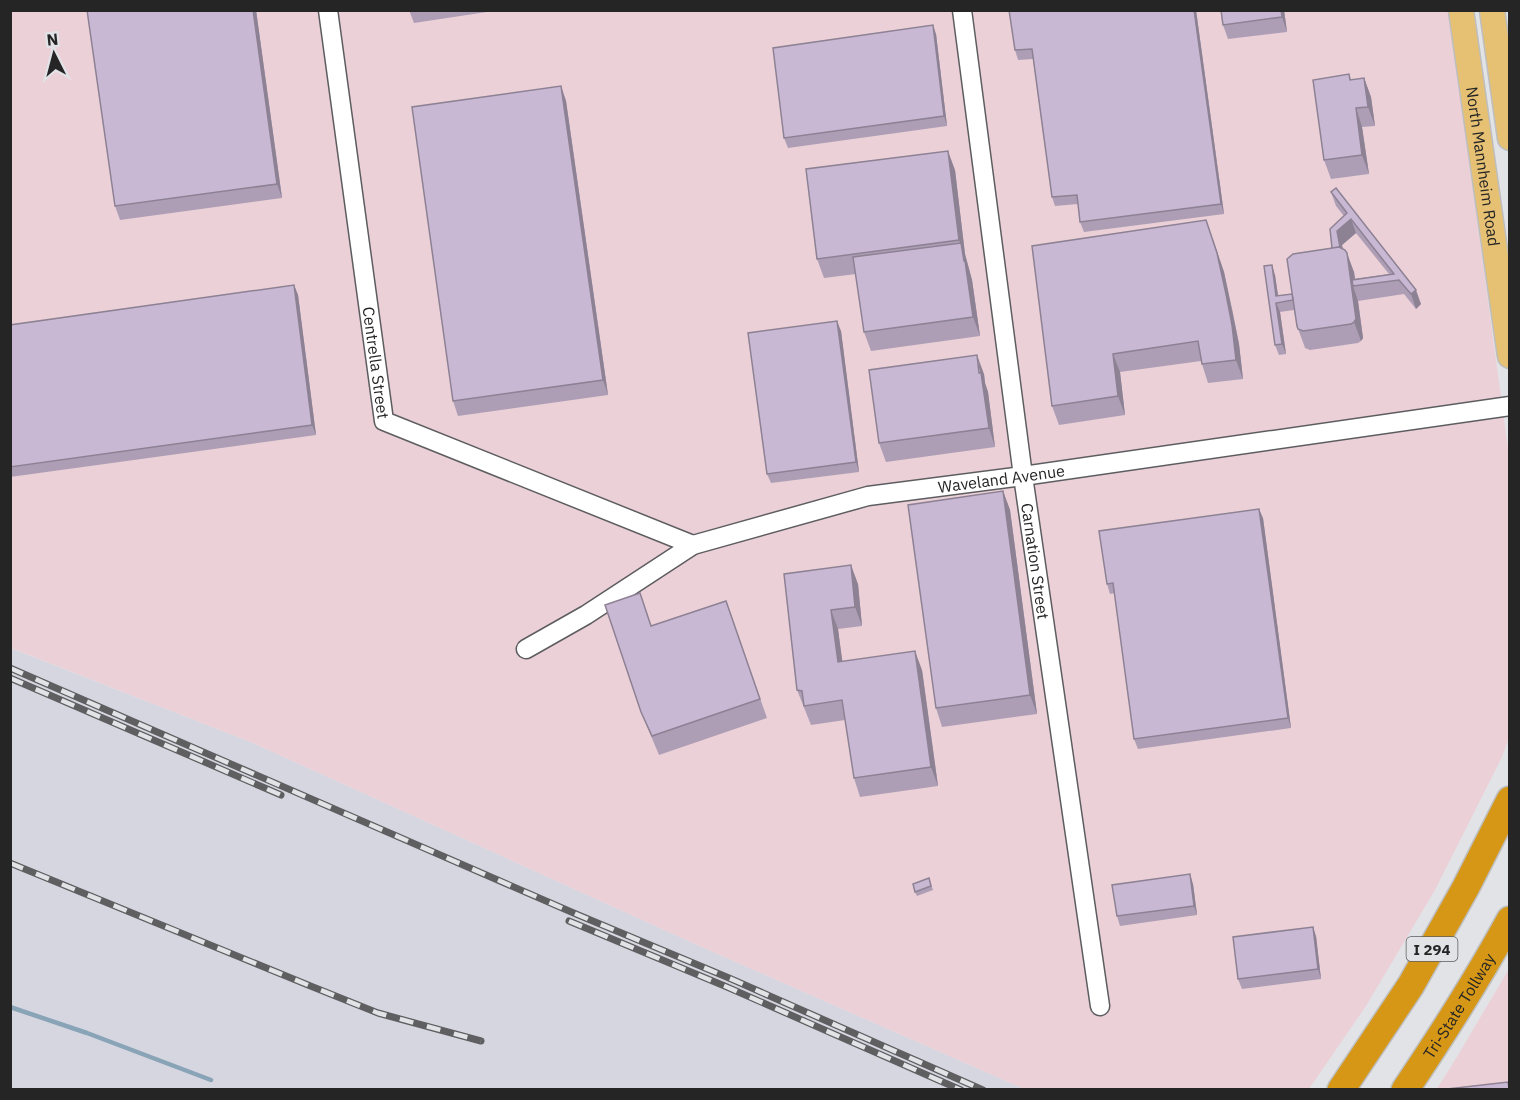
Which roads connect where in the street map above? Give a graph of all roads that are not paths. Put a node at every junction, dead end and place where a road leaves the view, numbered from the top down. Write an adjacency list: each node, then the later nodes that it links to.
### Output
1 (328, 10): 9 (street, Centrella Street)
2 (962, 10): 8 (street, Carnation Street)
3 (1461, 10): 6 (main road, North Mannheim Road)
4 (1492, 10): 5 (main road, North Mannheim Road)
5 (1509, 138)
6 (1509, 356)
7 (1509, 406): 8 (street, Waveland Avenue)
8 (1023, 476): 9 (street, Waveland Avenue); 13 (street, Carnation Street)
9 (693, 545): 10 (street, Waveland Avenue)
10 (526, 649)
11 (1509, 801): 14 (highway, I 294)
12 (1509, 921): 15 (highway, Tri-State Tollway)
13 (1100, 1006)
14 (1341, 1089)
15 (1405, 1089)

